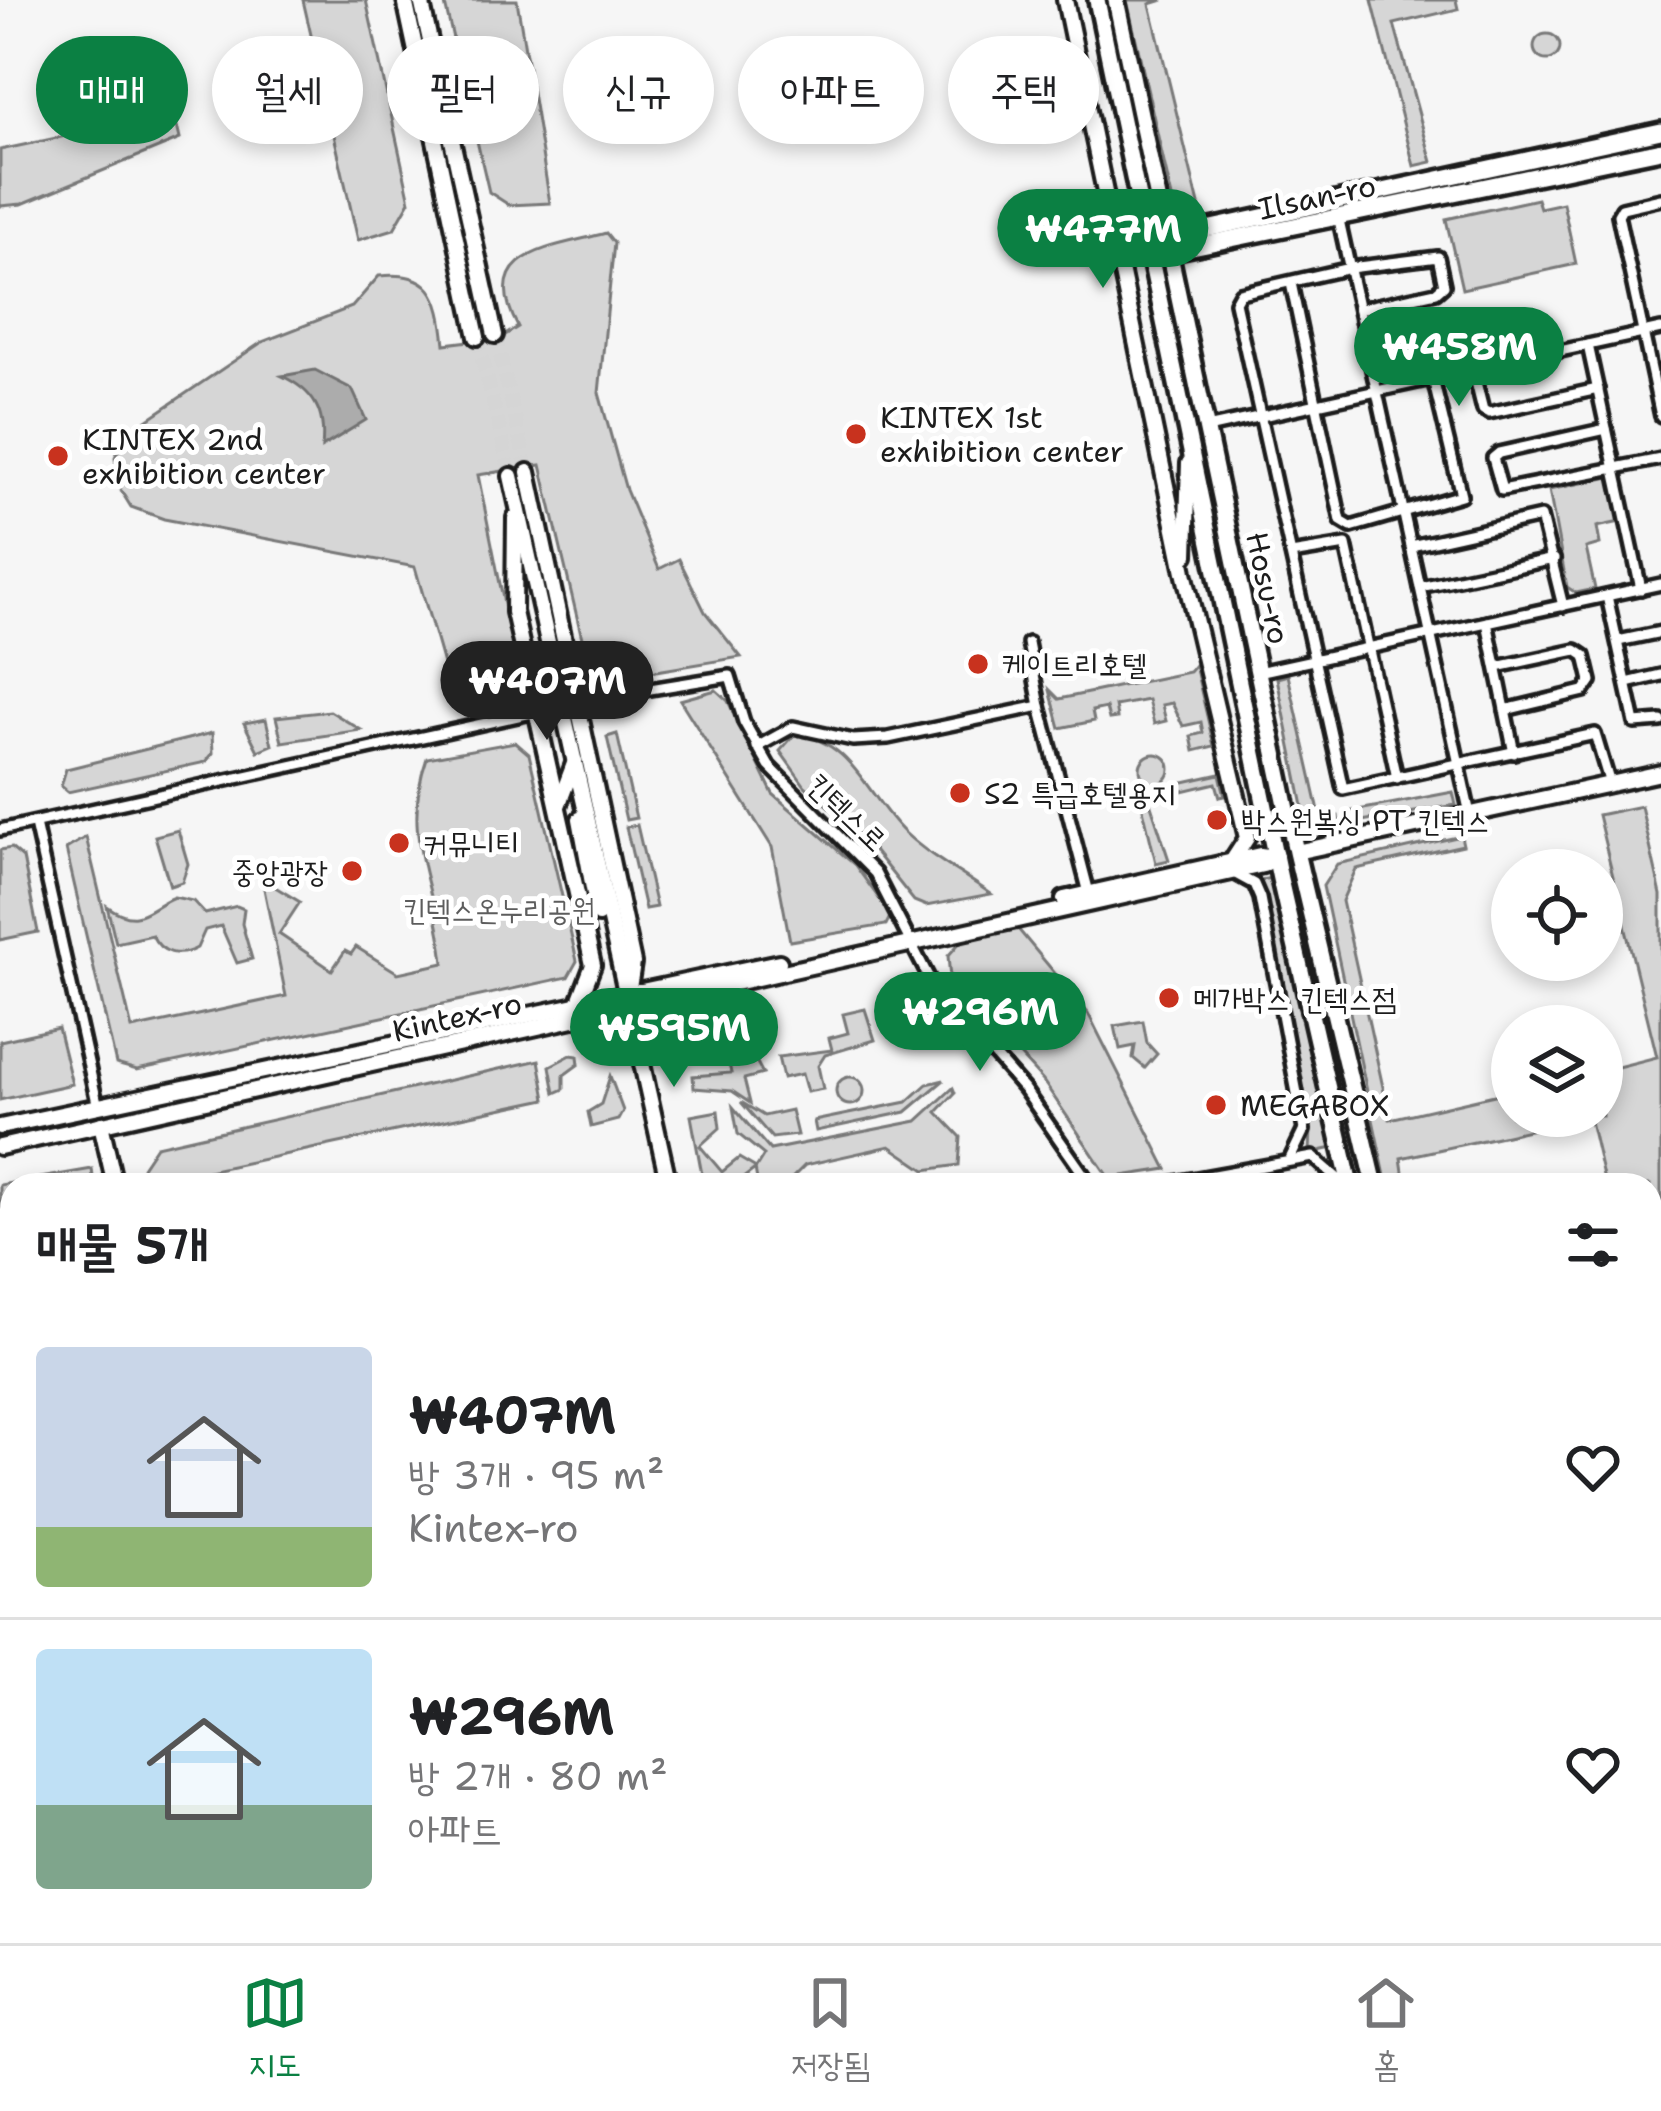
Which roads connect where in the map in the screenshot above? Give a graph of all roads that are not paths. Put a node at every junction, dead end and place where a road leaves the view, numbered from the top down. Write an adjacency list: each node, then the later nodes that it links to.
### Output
1 (405, 0): 22 (main road)
2 (421, 0): 21 (main road)
3 (1065, 0): 46 (main road)
4 (1096, 0): 13 (main road, Hosu-ro)
5 (1117, 0): 11 (main road, Hosu-ro)
6 (1661, 131): 10 (main road, Ilsan-ro)
7 (1661, 151): 9 (main road, Ilsan-ro)
8 (1661, 199): 20 (street)
9 (1339, 220): 12 (main road, Ilsan-ro); 15 (street)
10 (1245, 221): 11 (main road, Ilsan-ro); 12 (main road)
11 (1166, 235): 13 (main road, Ilsan-ro); 14 (main road, Hosu-ro)
12 (1224, 244): 14 (main road, Ilsan-ro)
13 (1148, 248): 14 (main road, Ilsan-ro); 17 (main road, Hosu-ro)
14 (1170, 255): 23 (main road, Hosu-ro)
15 (1350, 268): 16 (street); 18 (street); 18 (street)
16 (1291, 283): 31 (street); 33 (street)
17 (1160, 303): 23 (main road); 36 (main road, Hosu-ro)
18 (1358, 309): 25 (street)
19 (1661, 329): 20 (street)
20 (1643, 333): 24 (street); 32 (street)
21 (495, 334)
22 (477, 337)
23 (1188, 341): 34 (main road, Hosu-ro)
24 (1588, 345): 26 (street); 29 (street)
25 (1367, 348): 27 (street); 30 (street)
26 (1473, 370): 27 (street); 29 (street)
27 (1460, 373): 28 (street)
28 (1433, 379): 30 (street); 42 (street)
29 (1598, 389): 35 (street)
30 (1377, 391): 31 (street); 42 (street)
31 (1316, 405): 33 (street); 42 (street)
32 (1661, 416)
33 (1261, 417): 34 (street); 44 (street)
34 (1207, 428): 60 (main road, Hosu-ro)
35 (1606, 429): 39 (street); 39 (street)
36 (1190, 445): 46 (main road); 80 (main road, Hosu-ro)
37 (1661, 459): 39 (street)
38 (528, 472): 63 (main road)
39 (1616, 473): 49 (street)
40 (511, 476): 41 (main road)
41 (516, 495): 63 (main road); 66 (main road)
42 (1404, 514): 43 (street)
43 (1411, 546): 45 (street); 48 (street)
44 (1290, 551): 57 (street); 58 (street)
45 (1554, 559): 48 (street); 51 (street)
46 (1184, 572): 81 (main road)
47 (1661, 584): 49 (street)
48 (1420, 587): 54 (street)
49 (1641, 589): 50 (street)
50 (1607, 596): 51 (street); 55 (street)
51 (1563, 606): 52 (street)
52 (1487, 622): 54 (street); 59 (street)
53 (1661, 632): 55 (street)
54 (1430, 634): 57 (street); 71 (street)
55 (1618, 641): 62 (street)
56 (1028, 644): 64 (street)
57 (1369, 647): 58 (street); 73 (street)
58 (1314, 659): 60 (street); 73 (street)
59 (1497, 668): 65 (street); 65 (street)
60 (1258, 671): 79 (main road, Hosu-ro)
61 (1661, 675): 62 (street)
62 (1627, 683): 67 (street)
63 (572, 701): 68 (street, 킨텍스로); 70 (main road); 84 (main road)
64 (1040, 706): 68 (street); 82 (street)
65 (1505, 710): 69 (street)
66 (536, 712): 75 (main road); 77 (street)
67 (1661, 722)
68 (757, 747): 83 (street, 킨텍스로)
69 (1514, 753): 71 (street); 74 (street)
70 (575, 760): 75 (main road); 84 (main road)
71 (1459, 764): 73 (street); 76 (street)
72 (1661, 773): 74 (main road, Kintex-ro)
73 (1397, 778)
74 (1610, 784): 76 (main road, Kintex-ro)
75 (557, 807): 85 (main road)
76 (1470, 814): 79 (main road, Kintex-ro)
77 (34, 824): 78 (street); 86 (street)
78 (0, 830)
79 (1296, 852): 80 (main road, Kintex-ro); 97 (main road, Hosu-ro)
80 (1276, 857): 81 (main road, Kintex-ro); 96 (main road, Hosu-ro)
81 (1230, 866): 82 (main road, Kintex-ro); 83 (main road, Kintex-ro); 90 (street)
82 (1089, 893): 83 (main road, Kintex-ro)
83 (907, 938): 84 (main road, Kintex-ro); 93 (street, 킨텍스로)
84 (625, 998): 85 (main road, Kintex-ro); 87 (main road, Kintex-ro); 92 (main road)
85 (578, 1004): 86 (main road, Kintex-ro)
86 (98, 1106): 87 (street); 88 (main road, Kintex-ro)
87 (101, 1124): 89 (main road, Kintex-ro); 91 (main road)
88 (0, 1127)
89 (0, 1147)
90 (1290, 1159): 94 (street); 95 (street)
91 (112, 1173)
92 (666, 1173)
93 (1083, 1173)
94 (1219, 1173)
95 (1332, 1173)
96 (1344, 1173)
97 (1372, 1173)

